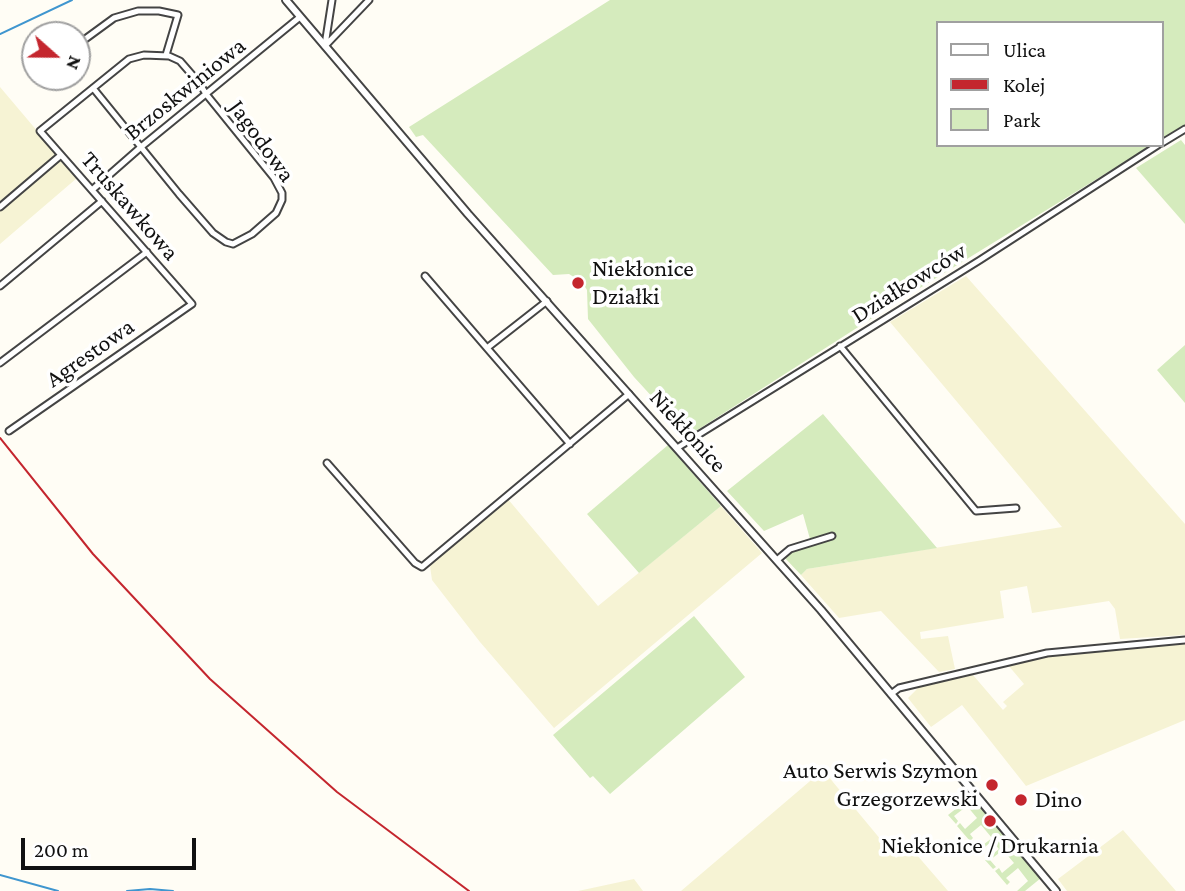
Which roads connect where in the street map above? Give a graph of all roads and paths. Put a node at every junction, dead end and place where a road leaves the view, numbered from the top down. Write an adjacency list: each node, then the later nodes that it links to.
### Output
1 (286, 0): 4 (street, Niekłonice)
2 (332, 0): 6 (street)
3 (369, 0): 6 (street)
4 (300, 17): 6 (street, Niekłonice); 9 (street, Brzoskwiniowa)
5 (91, 35): 7 (street)
6 (325, 46): 21 (street, Niekłonice)
7 (166, 55): 8 (street); 9 (street, Jagodowa)
8 (93, 88): 12 (street, Jagodowa); 14 (street, Truskawkowa)
9 (206, 94): 12 (street, Brzoskwiniowa); 12 (street, Jagodowa)
10 (1185, 129): 11 (street, Działkowców)
11 (1164, 142)
12 (141, 147): 15 (street, Brzoskwiniowa)
13 (1155, 147): 23 (street, Działkowców)
14 (61, 155): 15 (street, Truskawkowa); 17 (street)
15 (92, 190): 16 (street, Truskawkowa)
16 (102, 201): 18 (street, Truskawkowa); 20 (street)
17 (0, 207)
18 (147, 252): 22 (street, Truskawkowa); 25 (street)
19 (425, 276): 24 (street)
20 (0, 286)
21 (547, 301): 24 (street); 26 (street, Niekłonice)
22 (192, 304): 27 (street, Agrestowa)
23 (840, 346): 29 (street, Działkowców); 31 (street)
24 (487, 348): 28 (street)
25 (0, 363)
26 (629, 394): 28 (street); 29 (street, Niekłonice)
27 (9, 431)
28 (570, 443): 30 (street)
29 (677, 448): 33 (street, Niekłonice)
30 (327, 463)
31 (1016, 508)
32 (832, 536): 33 (street)
33 (777, 560): 35 (street, Niekłonice)
34 (1185, 640): 35 (street)
35 (891, 694): 36 (street, Niekłonice)
36 (1056, 891)

